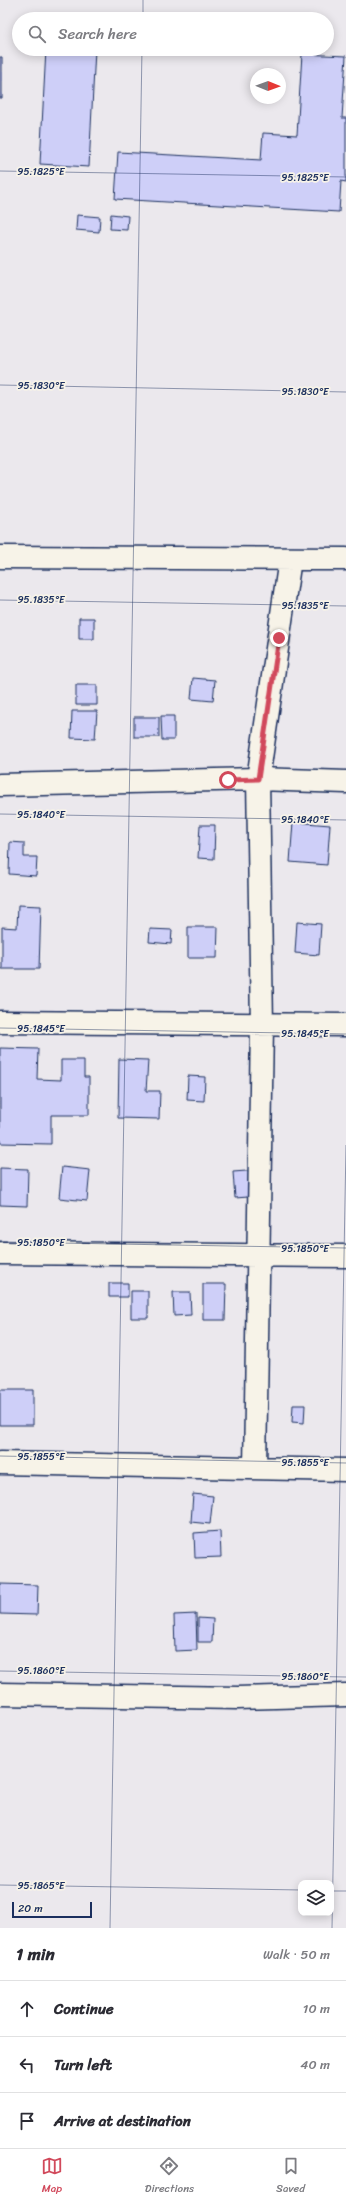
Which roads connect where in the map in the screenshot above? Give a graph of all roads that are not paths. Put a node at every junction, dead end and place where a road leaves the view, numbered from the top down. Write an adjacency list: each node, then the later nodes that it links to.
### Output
1 (0, 557): 2 (street)
2 (290, 559): 3 (street); 4 (street)
3 (346, 559)
4 (258, 779): 5 (street); 6 (street); 8 (street)
5 (346, 782)
6 (0, 785)
7 (0, 1022): 8 (street)
8 (262, 1024): 9 (street); 11 (street)
9 (346, 1025)
10 (0, 1253): 11 (street)
11 (260, 1255): 12 (street); 14 (street)
12 (346, 1256)
13 (0, 1463): 14 (street)
14 (255, 1468): 15 (street)
15 (346, 1470)
16 (0, 1694): 17 (street)
17 (346, 1695)

